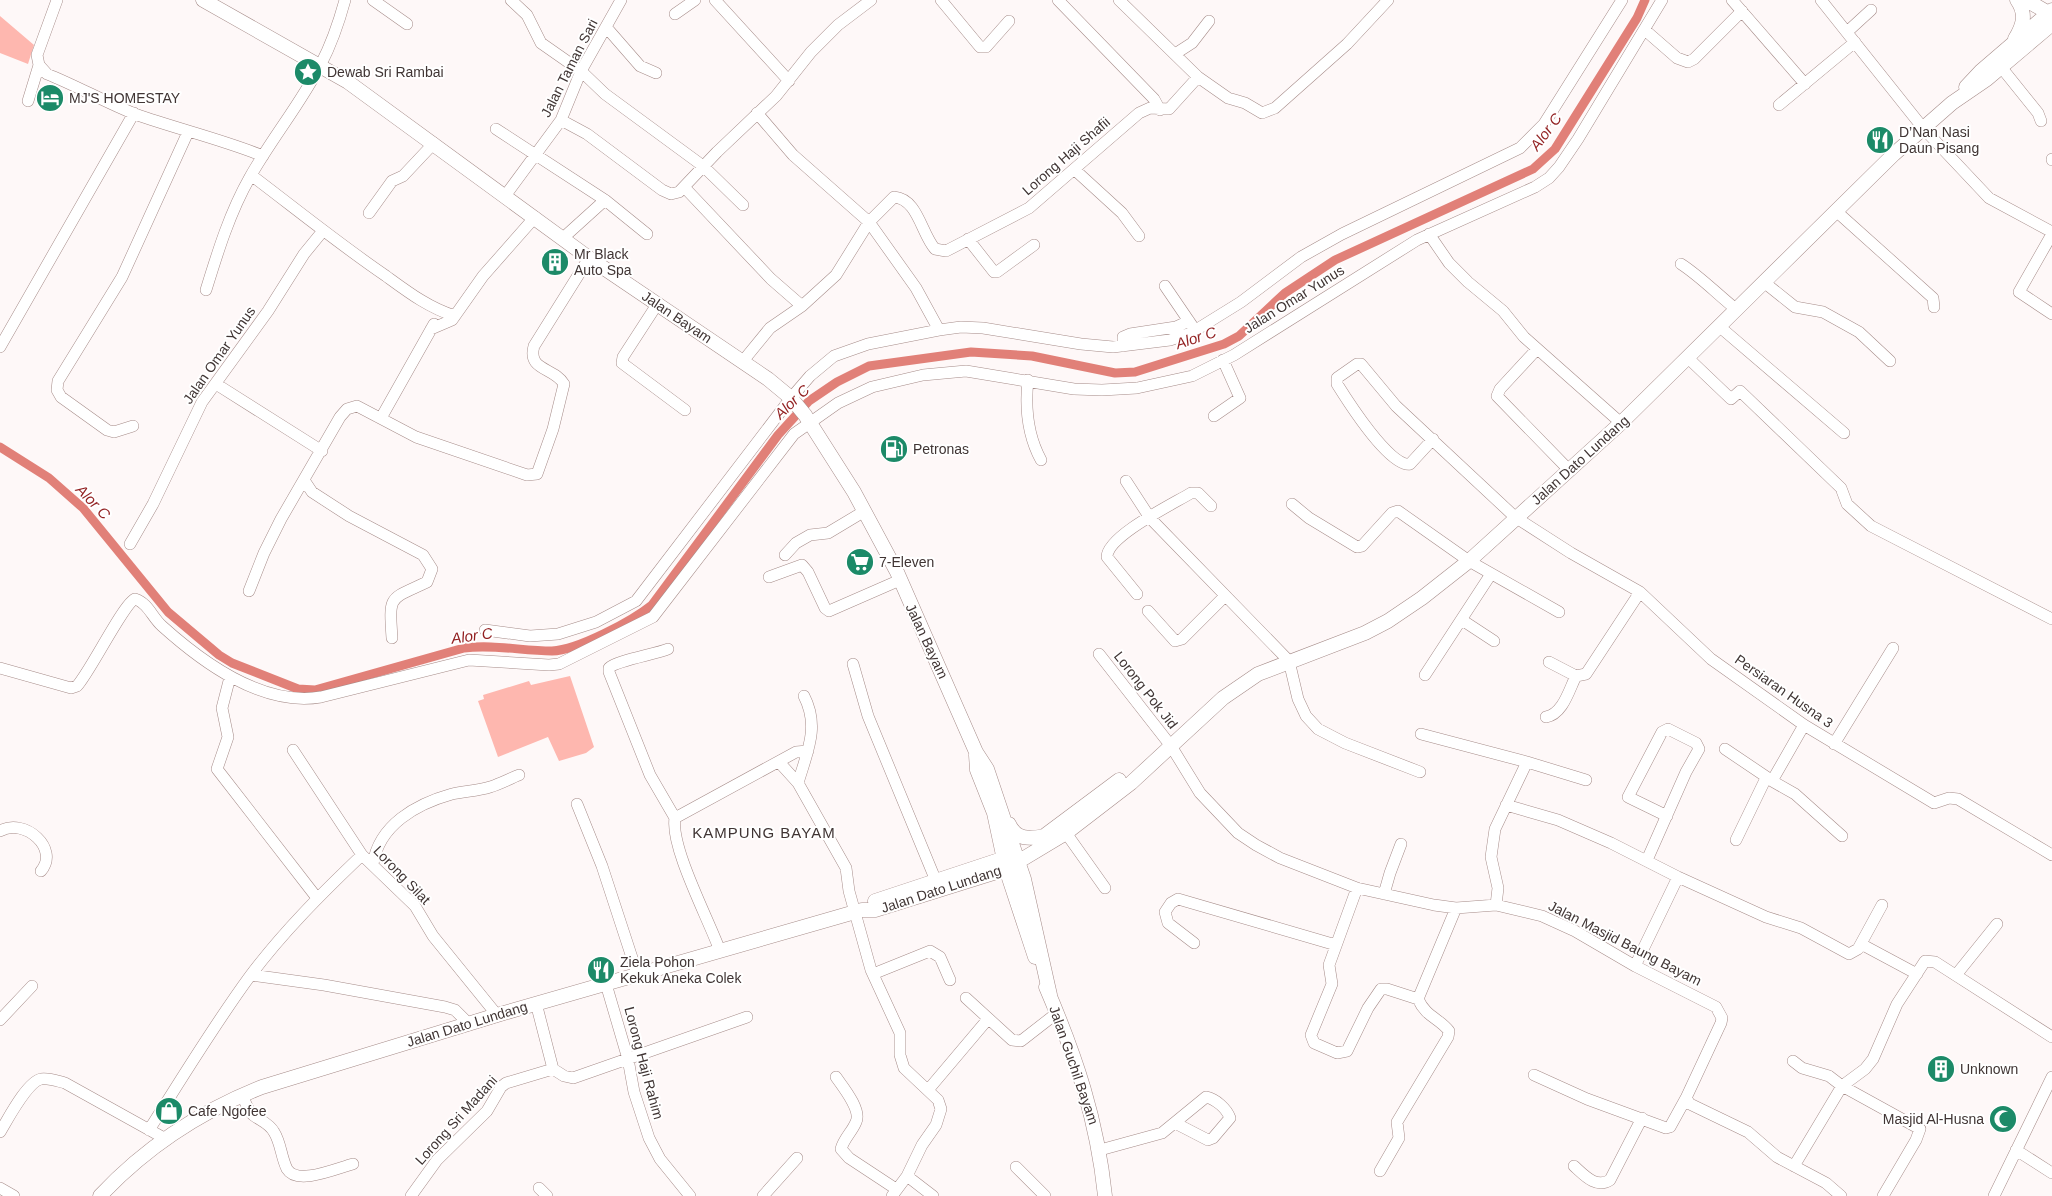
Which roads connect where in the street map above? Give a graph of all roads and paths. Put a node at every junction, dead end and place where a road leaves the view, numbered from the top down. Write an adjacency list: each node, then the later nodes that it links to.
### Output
1 (57, 0): 34 (street)
2 (203, 0): 35 (main road, Jalan Bayam)
3 (345, 0): 35 (street)
4 (373, 0): 26 (street)
5 (511, 0): 37 (street)
6 (621, 0): 27 (street, Jalan Taman Sari)
7 (695, 0): 23 (street)
8 (715, 0): 40 (street)
9 (871, 0): 40 (street)
10 (941, 0): 24 (street)
11 (1058, 0): 45 (street)
12 (1119, 0): 33 (street)
13 (1388, 0): 39 (street)
14 (1622, 0): 87 (street)
15 (1662, 0): 28 (street, Jalan Omar Yunus)
16 (1732, 0): 21 (street)
17 (1821, 0): 29 (street)
18 (2017, 0): 32 (main road)
19 (2026, 0): 22 (main road)
20 (1871, 10): 29 (street)
21 (1742, 11): 28 (street); 41 (street)
22 (2051, 11): 32 (main road, Jalan Dato Lundang)
23 (676, 14)
24 (1009, 21)
25 (1209, 21): 33 (street)
26 (408, 24)
27 (606, 27): 37 (street, Jalan Taman Sari); 38 (street)
28 (1646, 31): 70 (street, Jalan Omar Yunus)
29 (1847, 32): 31 (street)
30 (2052, 37): 32 (main road)
31 (1855, 42): 41 (street); 50 (street)
32 (2017, 46): 36 (main road, Jalan Dato Lundang); 43 (main road, Jalan Dato Lundang)
33 (1175, 54): 39 (street)
34 (39, 65): 42 (street); 46 (street)
35 (320, 65): 53 (main road, Jalan Bayam); 55 (street)
36 (2001, 67): 43 (main road, Jalan Dato Lundang); 49 (street)
37 (581, 71): 48 (street, Jalan Taman Sari); 56 (street)
38 (656, 73)
39 (1198, 77): 45 (street, Lorong Haji Shafii)
40 (789, 81): 47 (street)
41 (1805, 84): 44 (street)
42 (28, 102)
43 (1952, 103): 50 (main road, Jalan Dato Lundang)
44 (1780, 106)
45 (1160, 110): 57 (street, Lorong Haji Shafii)
46 (134, 113): 52 (street); 91 (street)
47 (758, 113): 56 (street); 66 (street)
48 (560, 120): 54 (street, Jalan Taman Sari); 59 (street)
49 (2040, 121)
50 (1923, 128): 63 (main road, Jalan Dato Lundang); 68 (street)
51 (496, 129): 54 (street)
52 (188, 132): 55 (street); 105 (street)
53 (434, 143): 60 (main road, Jalan Bayam); 64 (street)
54 (536, 154): 60 (street, Jalan Taman Sari); 61 (street)
55 (263, 156): 58 (street)
56 (703, 166): 59 (street); 62 (street)
57 (1075, 170): 71 (street); 73 (street, Lorong Haji Shafii)
58 (251, 175): 67 (street); 79 (street)
59 (685, 188): 81 (street)
60 (505, 196): 65 (main road, Jalan Bayam)
61 (605, 200): 69 (street); 72 (street)
62 (743, 205)
63 (1836, 211): 77 (main road, Jalan Dato Lundang); 82 (street)
64 (369, 213)
65 (535, 217): 72 (main road, Jalan Bayam); 86 (street)
66 (869, 222): 73 (street, Lorong Haji Shafii); 81 (street, Lorong Haji Shafii); 90 (street)
67 (322, 232): 84 (street); 98 (street, Jalan Omar Yunus)
68 (2052, 233): 85 (street)
69 (647, 234)
70 (1429, 234): 92 (street); 94 (street, Jalan Omar Yunus)
71 (1139, 236)
72 (562, 238): 75 (main road, Jalan Bayam)
73 (968, 239): 74 (street)
74 (1034, 245)
75 (589, 258): 80 (main road, Jalan Bayam); 102 (street)
76 (1681, 264): 83 (street)
77 (1765, 283): 83 (main road, Jalan Dato Lundang); 96 (street)
78 (1165, 286): 87 (street)
79 (206, 290)
80 (658, 303): 95 (main road, Jalan Bayam); 100 (street)
81 (802, 306): 95 (street, Lorong Haji Shafii)
82 (1934, 307)
83 (1737, 310): 88 (main road, Jalan Dato Lundang)
84 (440, 311): 86 (street); 89 (street)
85 (2052, 314)
86 (455, 316): 89 (street)
87 (1192, 326): 90 (street)
88 (1720, 327): 93 (main road, Jalan Dato Lundang); 106 (street)
89 (431, 329): 102 (street)
90 (939, 330): 99 (street)
91 (0, 347)
92 (1537, 349): 104 (street); 110 (street)
93 (1688, 358): 104 (main road, Jalan Dato Lundang); 130 (street)
94 (1223, 360): 97 (street, Jalan Omar Yunus); 101 (street)
95 (743, 361): 99 (main road, Jalan Bayam)
96 (1890, 361)
97 (1028, 380): 103 (street, Jalan Omar Yunus); 109 (street)
98 (216, 384): 108 (street); 118 (street, Jalan Omar Yunus)
99 (793, 400): 103 (main road, Jalan Bayam); 132 (street)
100 (685, 410)
101 (1214, 416)
102 (381, 418): 108 (street)
103 (808, 418): 115 (main road, Jalan Bayam); 144 (street, Jalan Omar Yunus)
104 (1621, 424): 110 (main road, Jalan Dato Lundang)
105 (132, 426)
106 (1844, 433)
107 (1433, 439): 107 (street, Persiaran Husna 3); 116 (street, Persiaran Husna 3)
108 (322, 451): 111 (street)
109 (1041, 460)
110 (1569, 470): 116 (main road, Jalan Dato Lundang)
111 (304, 480): 124 (street); 133 (street)
112 (1126, 481): 117 (street)
113 (1292, 504): 120 (street)
114 (1212, 506): 117 (street)
115 (863, 512): 119 (street); 123 (main road, Jalan Bayam)
116 (1516, 517): 120 (main road, Jalan Dato Lundang); 125 (street, Persiaran Husna 3)
117 (1150, 518): 126 (street); 127 (street)
118 (130, 544)
119 (784, 556)
120 (1469, 561): 121 (street); 138 (main road, Jalan Dato Lundang)
121 (1491, 574): 129 (street); 131 (street)
122 (769, 577): 123 (street)
123 (900, 580): 163 (main road, Jalan Bayam)
124 (249, 591)
125 (1640, 592): 143 (street); 147 (street, Persiaran Husna 3)
126 (1137, 594)
127 (1225, 596): 128 (street); 138 (street)
128 (1148, 611)
129 (1559, 612)
130 (2052, 618)
131 (1462, 620): 134 (street); 142 (street)
132 (485, 630)
133 (392, 638)
134 (1494, 641)
135 (1894, 648): 149 (street)
136 (668, 649): 165 (street)
137 (1099, 654): 150 (street, Lorong Pok Jid)
138 (1289, 661): 150 (main road, Jalan Dato Lundang); 156 (street)
139 (1549, 662): 143 (street)
140 (853, 664): 181 (street)
141 (0, 668): 144 (street, Jalan Omar Yunus)
142 (1425, 675)
143 (1576, 676): 146 (street)
144 (230, 677): 185 (street)
145 (804, 696): 153 (street)
146 (1546, 717)
147 (1804, 725): 149 (street, Persiaran Husna 3); 158 (street)
148 (1421, 734): 155 (street)
149 (1834, 744): 173 (street, Persiaran Husna 3)
150 (1166, 749): 167 (main road, Jalan Dato Lundang); 169 (main road, Jalan Dato Lundang); 183 (street, Jalan Masjid Baung Bayam)
151 (1724, 749): 158 (street)
152 (293, 750): 172 (street, Lorong Silat)
153 (808, 751): 154 (street); 160 (street)
154 (778, 762): 160 (street); 165 (street)
155 (1527, 762): 159 (street); 162 (street)
156 (1420, 772)
157 (519, 775): 176 (street)
158 (1769, 779): 168 (street); 170 (street)
159 (1586, 780)
160 (798, 783): 190 (street)
161 (576, 804): 201 (street)
162 (1506, 805): 174 (street); 187 (street)
163 (998, 811): 169 (main road); 175 (main road, Jalan Bayam); 178 (main road)
164 (1666, 816): 164 (street); 174 (street)
165 (675, 818): 195 (street)
166 (0, 831): 177 (street)
167 (1066, 833): 169 (main road, Jalan Dato Lundang); 182 (street)
168 (1842, 836)
169 (1047, 839): 175 (main road, Jalan Dato Lundang); 180 (main road)
170 (1736, 840)
171 (1401, 844): 184 (street)
172 (362, 855): 176 (street, Lorong Silat); 185 (street)
173 (2052, 855)
174 (1647, 860): 179 (street)
175 (1011, 861): 178 (main road, Jalan Dato Lundang); 180 (main road, Jalan Guchil Bayam); 189 (main road, Jalan Guchil Bayam)
176 (373, 864): 210 (street, Lorong Silat)
177 (41, 871)
178 (971, 876): 181 (main road, Jalan Dato Lundang); 189 (main road); 190 (main road, Jalan Dato Lundang)
179 (1678, 877): 193 (street); 196 (street)
180 (1024, 879): 205 (main road, Jalan Guchil Bayam)
181 (936, 881): 190 (main road, Jalan Dato Lundang)
182 (1105, 888)
183 (1357, 888): 184 (street, Jalan Masjid Baung Bayam); 194 (street)
184 (1384, 894): 188 (street, Jalan Masjid Baung Bayam)
185 (317, 898): 199 (street)
186 (1882, 904): 193 (street)
187 (1496, 905): 188 (street, Jalan Masjid Baung Bayam); 196 (street, Jalan Masjid Baung Bayam)
188 (1456, 908): 207 (street)
189 (1019, 910): 205 (main road, Jalan Guchil Bayam)
190 (858, 911): 195 (main road, Jalan Dato Lundang); 197 (street)
191 (1997, 924): 200 (street)
192 (1194, 943): 194 (street)
193 (1861, 944): 198 (street)
194 (1336, 945): 207 (street)
195 (720, 951): 201 (main road, Jalan Dato Lundang)
196 (1635, 966): 225 (street, Jalan Masjid Baung Bayam)
197 (873, 974): 202 (street); 223 (street)
198 (1917, 974): 200 (street); 222 (street)
199 (251, 975): 214 (street); 228 (street)
200 (1956, 975): 215 (street)
201 (638, 976): 203 (main road, Jalan Dato Lundang)
202 (950, 980)
203 (606, 984): 208 (main road, Jalan Dato Lundang); 216 (street, Lorong Haji Rahim)
204 (32, 986): 213 (street)
205 (1050, 995): 209 (main road, Jalan Guchil Bayam)
206 (966, 998): 212 (street)
207 (1418, 999): 238 (street)
208 (536, 1003): 210 (main road, Jalan Dato Lundang); 218 (street)
209 (1057, 1013): 212 (street); 231 (main road, Jalan Guchil Bayam)
210 (497, 1015): 214 (main road, Jalan Dato Lundang)
211 (747, 1017): 216 (street)
212 (988, 1019): 223 (street)
213 (0, 1020)
214 (469, 1024): 224 (main road, Jalan Dato Lundang)
215 (2052, 1037)
216 (628, 1059): 218 (street); 246 (street, Lorong Haji Rahim)
217 (1793, 1061): 222 (street)
218 (553, 1069): 245 (street, Lorong Sri Madani)
219 (1534, 1075): 226 (street)
220 (836, 1077): 242 (street)
221 (2052, 1078): 232 (street)
222 (1842, 1086): 236 (street); 252 (street)
223 (928, 1090): 240 (street)
224 (242, 1095): 230 (main road, Jalan Dato Lundang); 234 (street)
225 (1686, 1098): 226 (street); 236 (street)
226 (1642, 1118): 235 (street)
227 (1175, 1123): 227 (street); 231 (street)
228 (150, 1130): 229 (street); 230 (street)
229 (0, 1132)
230 (164, 1138): 244 (main road, Jalan Dato Lundang)
231 (1100, 1150): 250 (main road, Jalan Guchil Bayam)
232 (2016, 1150): 239 (street); 253 (street)
233 (797, 1158): 247 (street)
234 (353, 1164)
235 (1574, 1166)
236 (1794, 1166): 251 (street)
237 (1016, 1167): 249 (street)
238 (1380, 1171)
239 (2052, 1173)
240 (907, 1176): 242 (street); 248 (street)
241 (0, 1188): 243 (street)
242 (894, 1192)
243 (14, 1196)
244 (100, 1196)
245 (411, 1196)
246 (690, 1196)
247 (763, 1196)
248 (932, 1196)
249 (1045, 1196)
250 (1105, 1196)
251 (1841, 1196)
252 (1883, 1196)
253 (1994, 1196)

